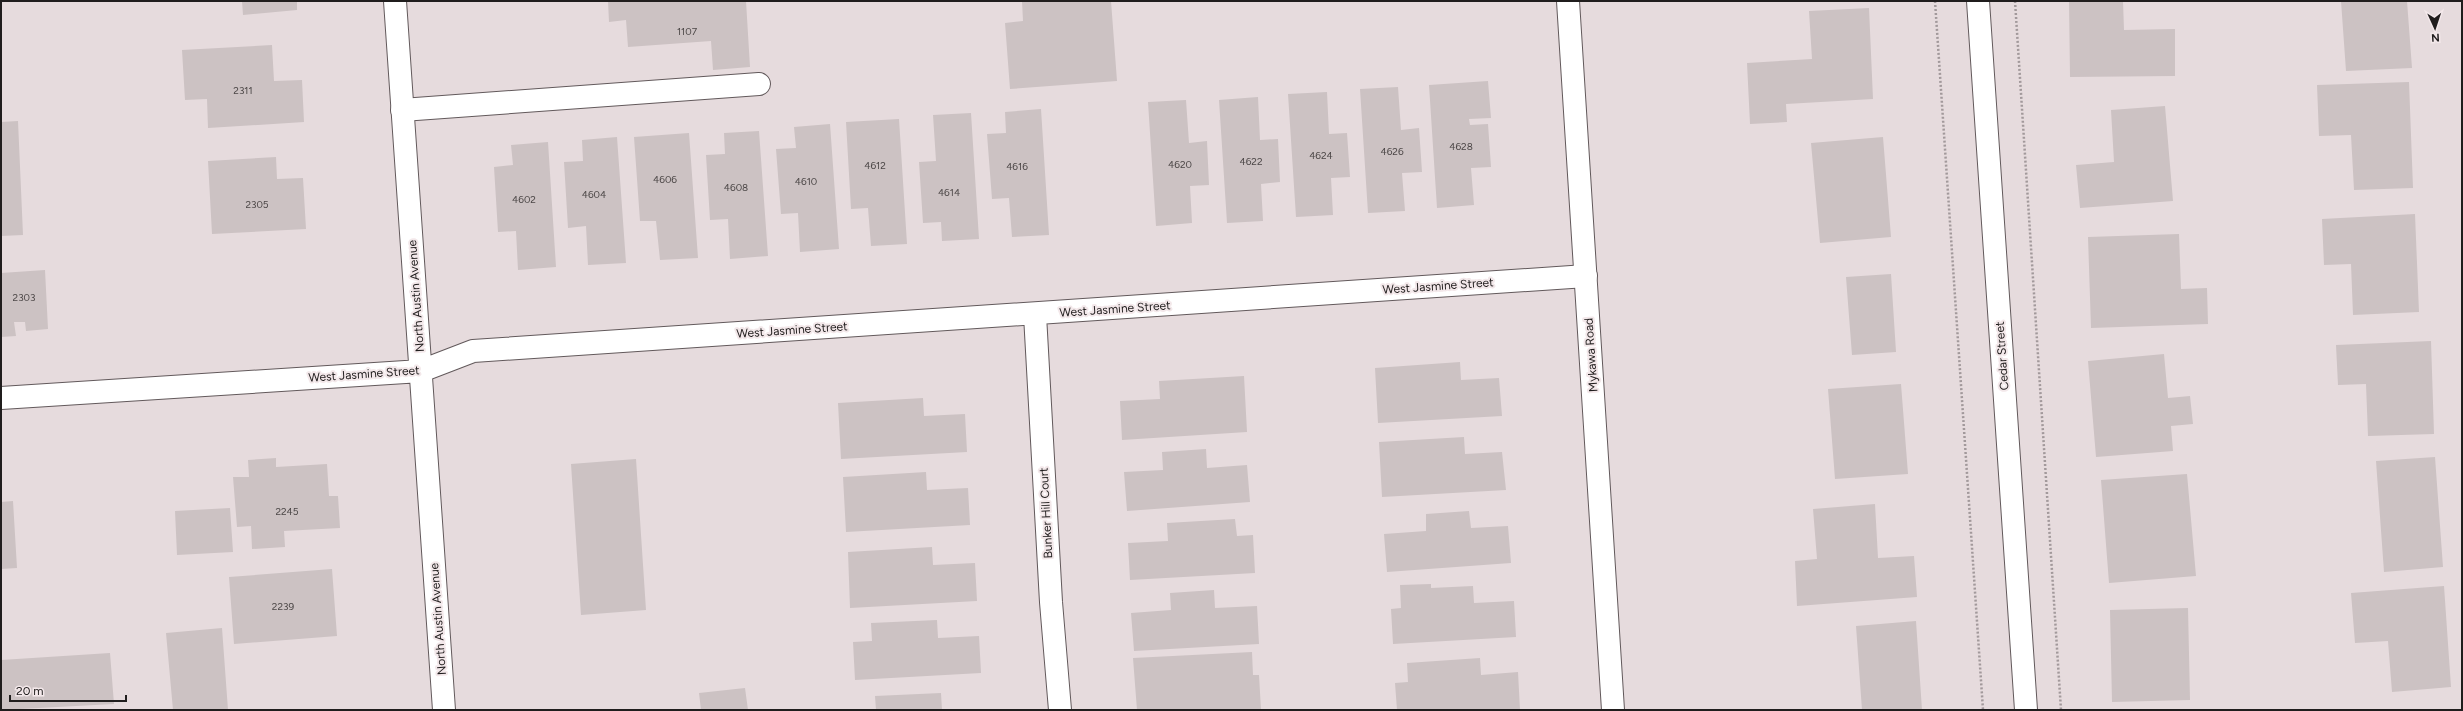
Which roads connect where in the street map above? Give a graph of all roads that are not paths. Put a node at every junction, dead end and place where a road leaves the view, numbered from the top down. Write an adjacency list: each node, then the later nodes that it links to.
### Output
1 (395, 1): 5 (street, North Austin Avenue)
2 (1568, 1): 6 (street, Mykawa Road)
3 (1978, 1): 13 (street, Cedar Street)
4 (759, 84): 5 (street)
5 (402, 110): 8 (street, North Austin Avenue)
6 (1586, 276): 7 (street, West Jasmine Street); 12 (street, Mykawa Road)
7 (1035, 315): 8 (street, West Jasmine Street); 11 (street, Bunker Hill Court)
8 (421, 371): 9 (street, West Jasmine Street); 10 (street, North Austin Avenue)
9 (1, 398)
10 (444, 710)
11 (1060, 710)
12 (1613, 710)
13 (2026, 710)

